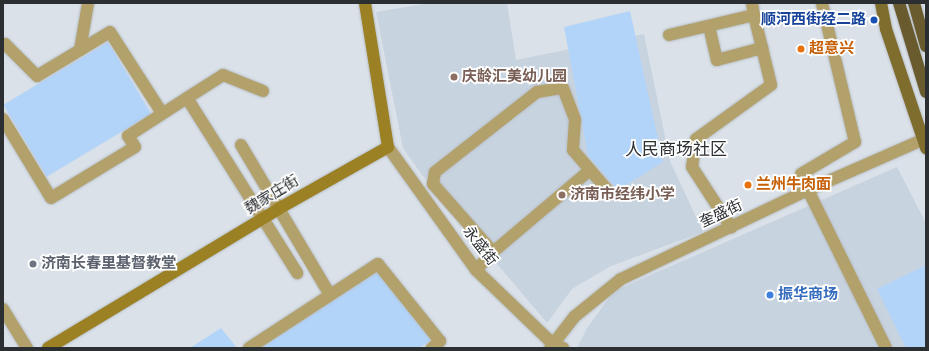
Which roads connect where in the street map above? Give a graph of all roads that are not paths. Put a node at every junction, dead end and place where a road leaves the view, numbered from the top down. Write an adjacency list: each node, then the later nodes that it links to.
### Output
1 (88, 3): 13 (street)
2 (365, 3): 21 (street)
3 (822, 3): 23 (street)
4 (881, 3): 19 (main road)
5 (899, 3): 15 (highway)
6 (914, 3): 11 (highway)
7 (753, 9): 8 (street); 12 (street)
8 (709, 26): 9 (street); 12 (street)
9 (669, 35)
10 (3, 46): 13 (street)
11 (926, 46)
12 (762, 48): 28 (street)
13 (80, 50): 17 (street)
14 (263, 92): 16 (street)
15 (926, 92)
16 (187, 98): 17 (street); 27 (street)
17 (162, 113): 18 (street)
18 (3, 119)
19 (925, 144): 24 (street, 奎盛街)
20 (241, 145): 26 (street)
21 (388, 147): 26 (street, 魏家庄街); 30 (street, 永盛街)
22 (590, 170): 25 (street); 29 (street); 29 (street)
23 (801, 174)
24 (808, 190): 28 (street, 奎盛街); 39 (street)
25 (610, 193)
26 (278, 209): 27 (street, 魏家庄街); 32 (street)
27 (263, 219): 31 (street); 36 (street, 魏家庄街)
28 (731, 227): 34 (street, 奎盛街)
29 (493, 252): 30 (street)
30 (476, 270): 34 (street, 永盛街)
31 (297, 273)
32 (330, 295): 37 (street); 38 (street)
33 (3, 309): 35 (street)
34 (555, 347)
35 (27, 348)
36 (48, 348)
37 (249, 348)
38 (432, 348)
39 (886, 348)

